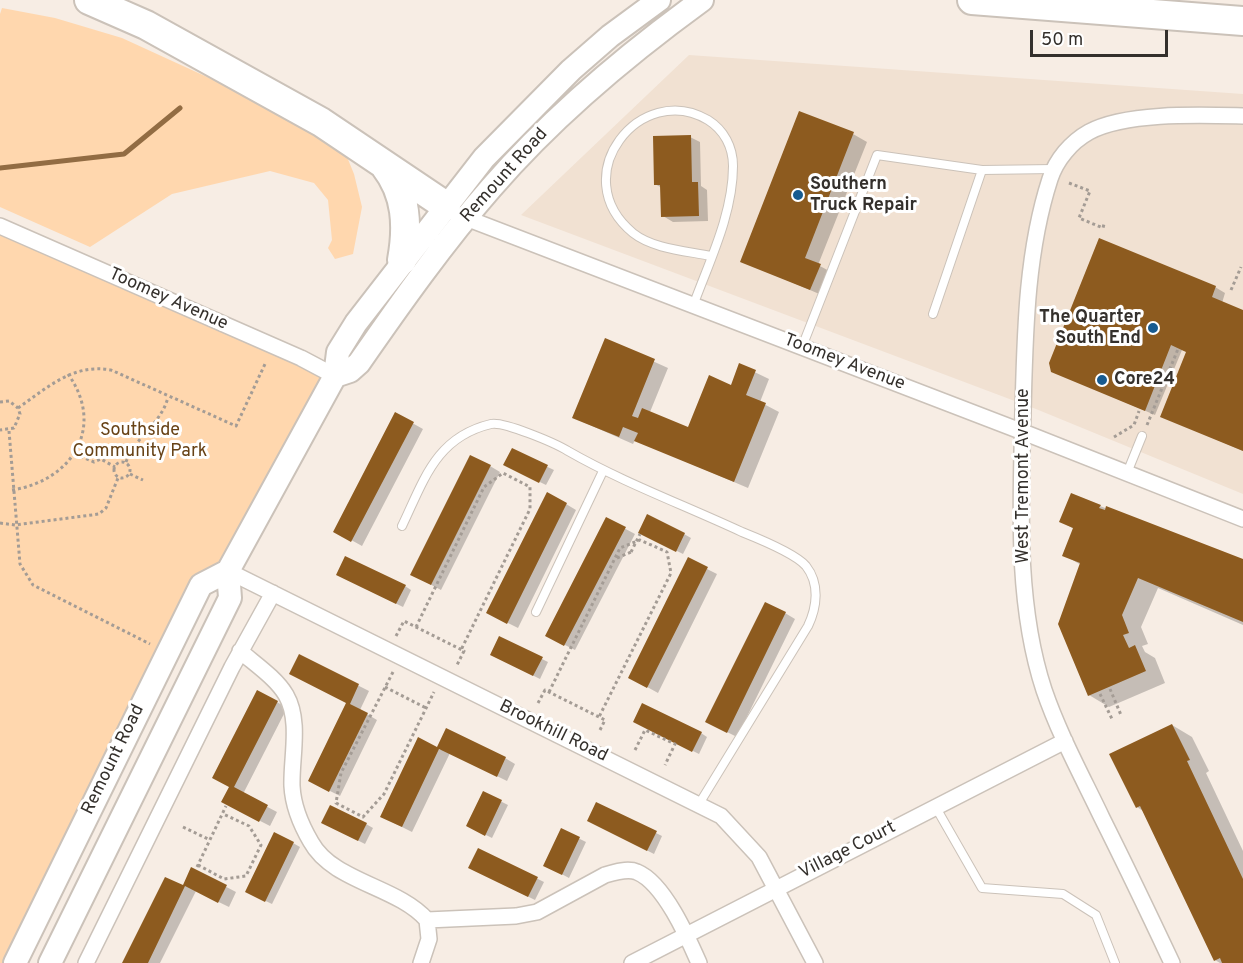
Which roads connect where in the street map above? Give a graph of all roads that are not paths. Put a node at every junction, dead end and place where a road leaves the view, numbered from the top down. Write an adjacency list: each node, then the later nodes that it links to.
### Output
1 (88, 0): 7 (highway)
2 (659, 0): 10 (main road, Remount Road)
3 (702, 0): 10 (main road, Remount Road)
4 (972, 0): 5 (highway)
5 (1243, 21)
6 (1243, 116): 8 (street, West Tremont Avenue)
7 (382, 162): 10 (highway); 13 (highway)
8 (1055, 169): 9 (lane); 18 (street, West Tremont Avenue)
9 (982, 170): 15 (lane); 16 (lane)
10 (456, 212): 13 (main road, Remount Road); 14 (street, Toomey Avenue); 17 (main road, Remount Road)
11 (0, 226): 17 (street, Toomey Avenue)
12 (711, 256): 12 (lane); 14 (lane)
13 (402, 261): 17 (main road, Remount Road)
14 (693, 306): 16 (street, Toomey Avenue)
15 (933, 314)
16 (802, 347): 18 (street, Toomey Avenue)
17 (335, 376): 24 (main road, Remount Road)
18 (1023, 432): 21 (street, Toomey Avenue); 28 (street, West Tremont Avenue)
19 (1143, 433): 21 (lane)
20 (603, 471): 23 (lane); 26 (lane); 29 (lane)
21 (1127, 473): 22 (street, Toomey Avenue)
22 (1243, 519)
23 (402, 525)
24 (228, 571): 25 (street, Brookhill Road); 34 (main road, Remount Road); 35 (main road, Remount Road)
25 (273, 593): 27 (street); 29 (street, Brookhill Road)
26 (536, 612)
27 (240, 651): 32 (street); 36 (street)
28 (1065, 741): 30 (street, Village Court); 42 (street, West Tremont Avenue)
29 (699, 804): 31 (street, Brookhill Road)
30 (935, 806): 31 (street, Village Court); 41 (lane)
31 (777, 888): 33 (street, Village Court); 40 (street, Brookhill Road)
32 (427, 920): 33 (street); 37 (street)
33 (687, 934): 38 (street, Village Court); 39 (street)
34 (15, 963)
35 (50, 963)
36 (86, 963)
37 (421, 963)
38 (632, 963)
39 (699, 963)
40 (815, 963)
41 (1115, 963)
42 (1172, 963)

